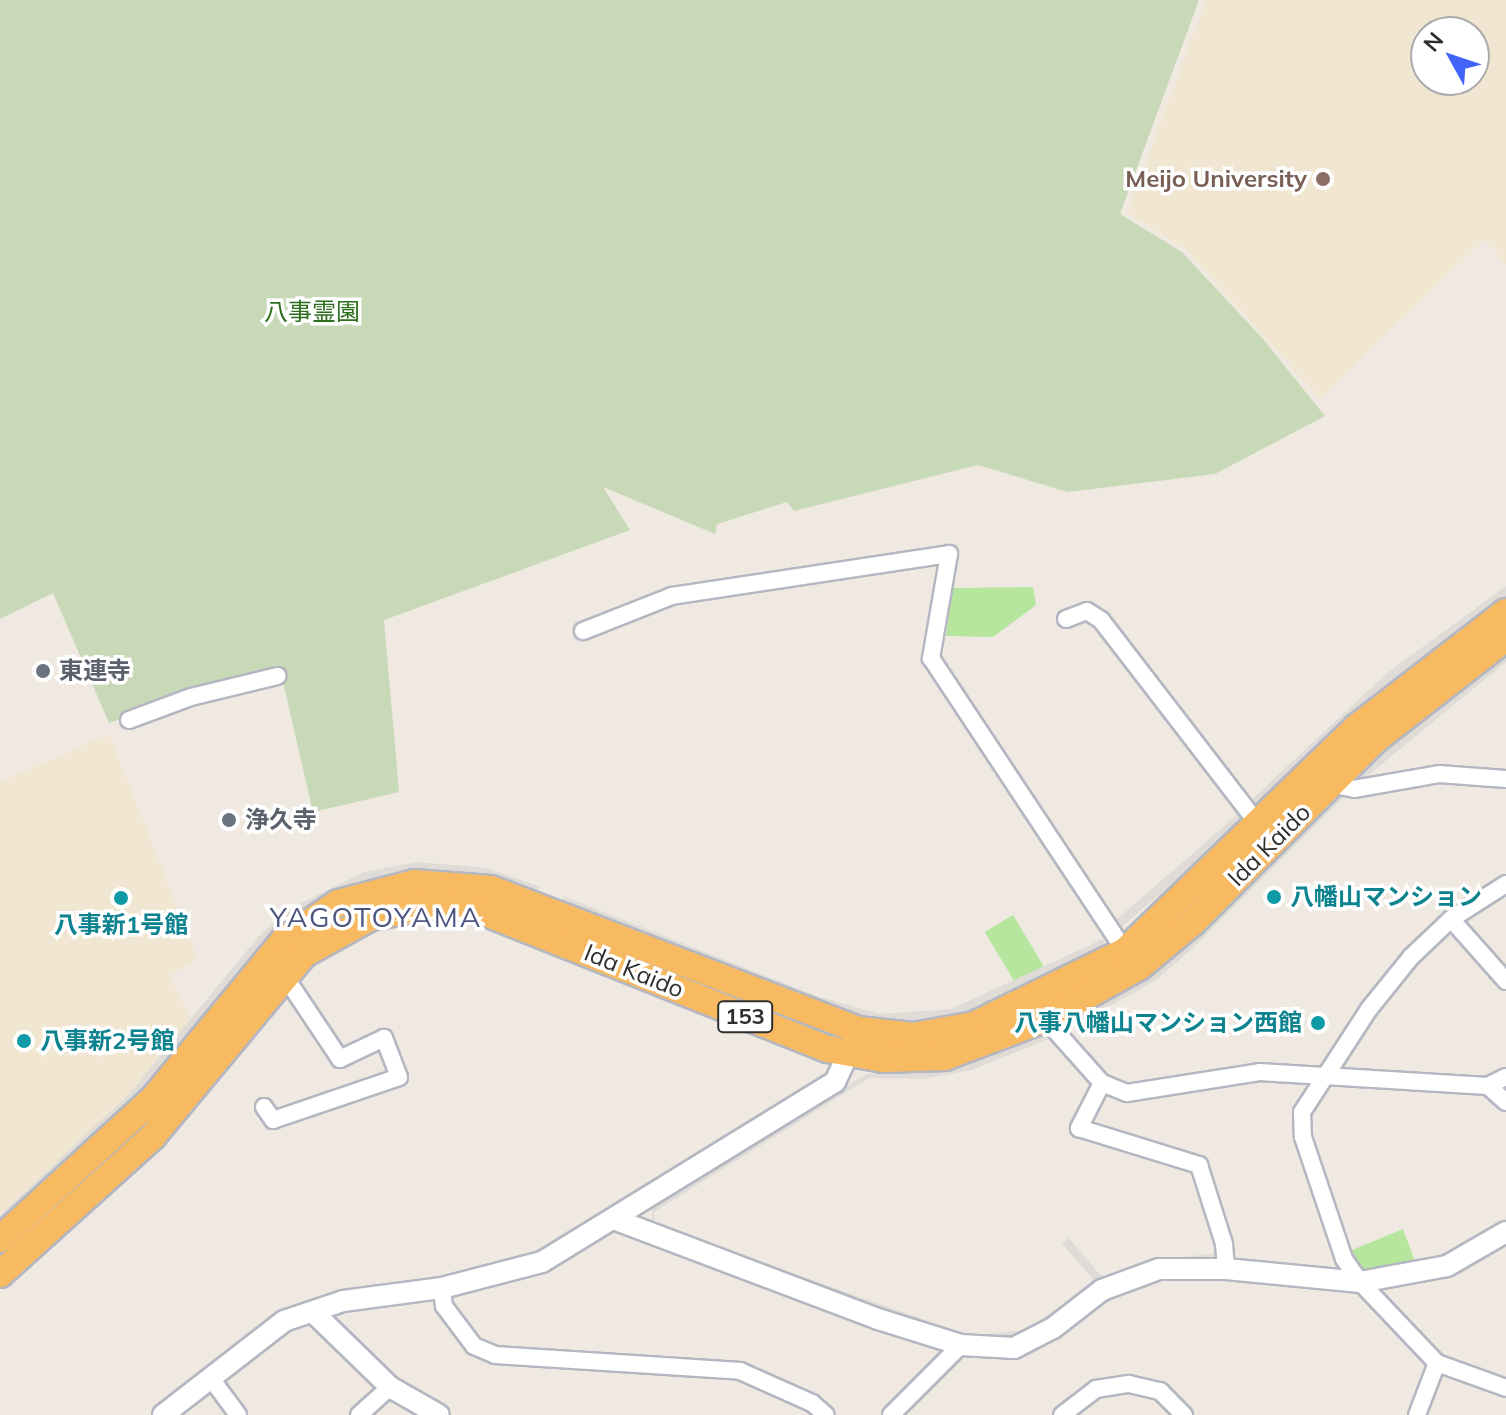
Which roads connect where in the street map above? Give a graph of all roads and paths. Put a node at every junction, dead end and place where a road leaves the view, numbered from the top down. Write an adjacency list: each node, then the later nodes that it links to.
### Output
1 (1506, 612): 9 (highway, Ida Kaido / 153)
2 (1066, 619): 9 (street)
3 (583, 631): 12 (street)
4 (1506, 638): 8 (highway, Ida Kaido / 153)
5 (277, 676): 6 (street)
6 (129, 720)
7 (1506, 779): 8 (street)
8 (1329, 784): 15 (highway, Ida Kaido / 153)
9 (1258, 824): 12 (highway, Ida Kaido / 153)
10 (1506, 884): 11 (street)
11 (1451, 919): 14 (street); 17 (street)
12 (1125, 951): 16 (highway, Ida Kaido / 153)
13 (284, 975): 16 (highway, Ida Kaido / 153); 22 (street); 27 (highway, Ida Kaido / 153)
14 (1506, 981)
15 (1045, 1019): 16 (highway, Ida Kaido / 153); 19 (street)
16 (854, 1042): 23 (street); 25 (highway, Ida Kaido / 153)
17 (1326, 1076): 19 (street); 20 (street); 28 (street)
18 (1506, 1077): 20 (street)
19 (1102, 1083): 26 (street)
20 (1488, 1086): 21 (street)
21 (1506, 1102)
22 (264, 1107)
23 (616, 1220): 29 (street); 31 (street)
24 (1506, 1232): 28 (street)
25 (0, 1239)
26 (1226, 1269): 28 (street); 31 (street)
27 (0, 1274)
28 (1360, 1282): 32 (street)
29 (442, 1288): 30 (street); 40 (street)
30 (314, 1313): 33 (street); 34 (street)
31 (961, 1345): 41 (street)
32 (1437, 1363): 35 (street); 44 (street)
33 (210, 1377): 36 (street); 37 (street)
34 (390, 1387): 38 (street); 39 (street)
35 (1506, 1388)
36 (163, 1415)
37 (238, 1415)
38 (359, 1415)
39 (439, 1415)
40 (826, 1415)
41 (891, 1415)
42 (1062, 1415): 43 (street)
43 (1184, 1415)
44 (1417, 1415)

